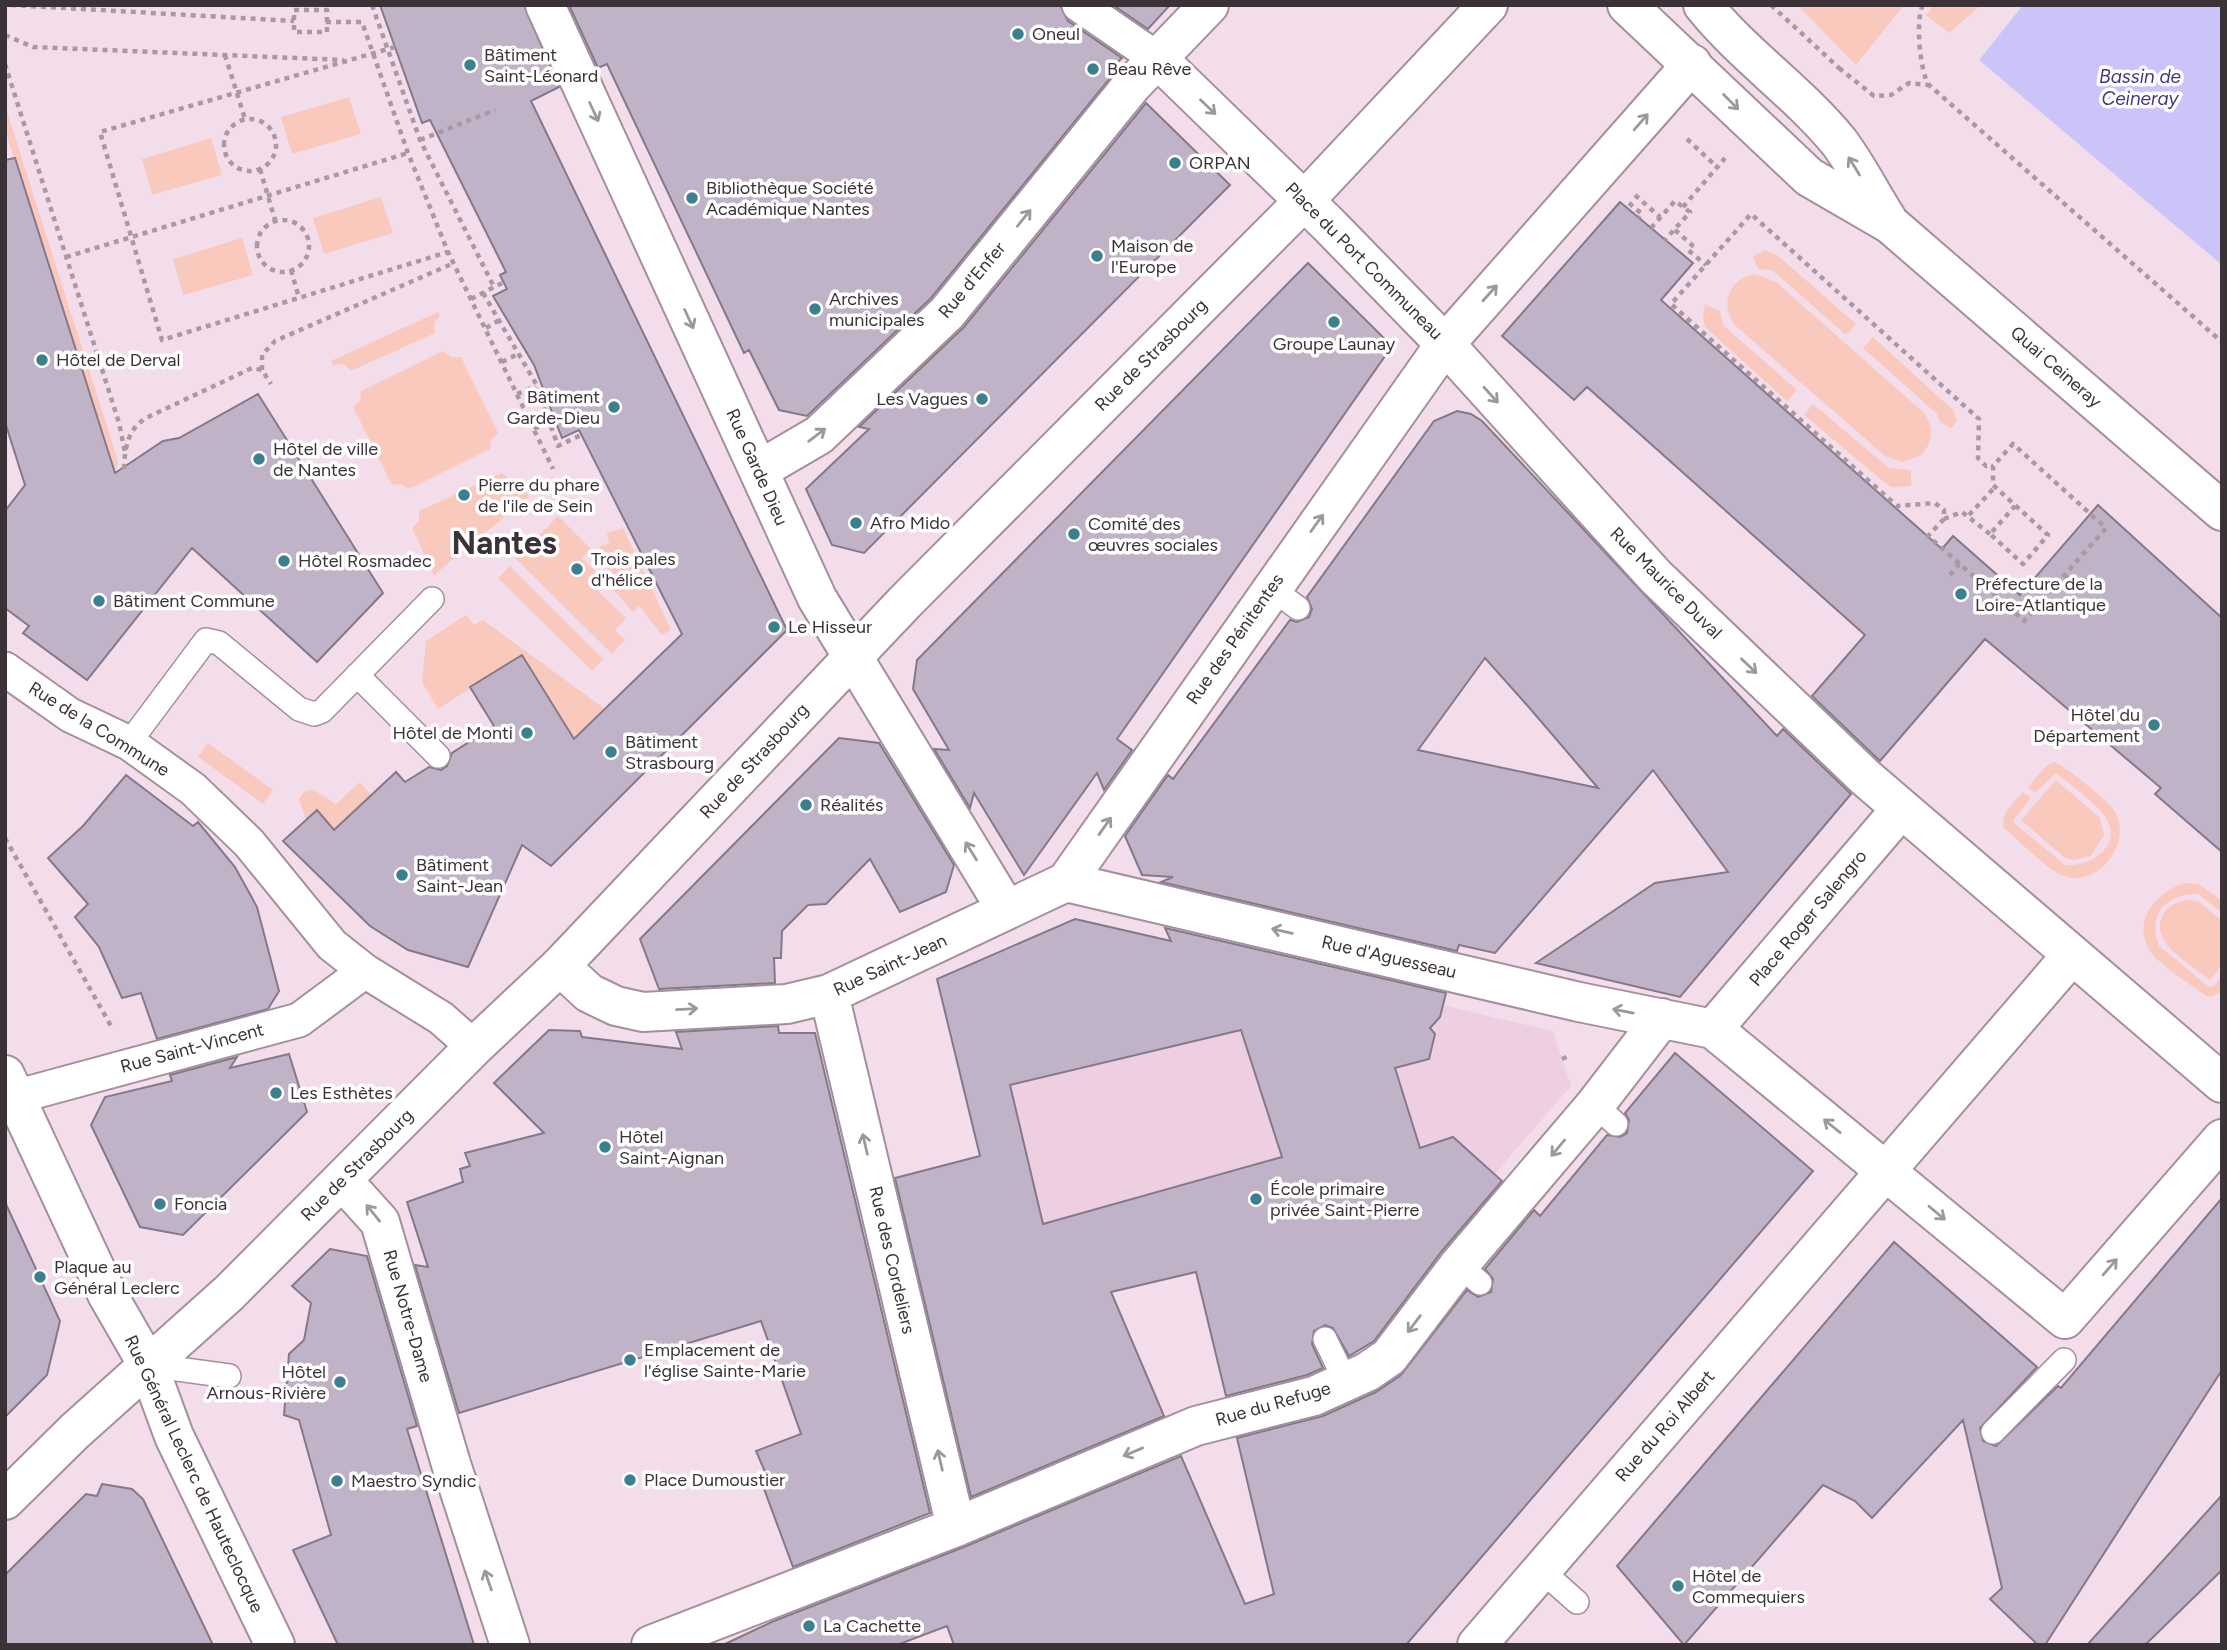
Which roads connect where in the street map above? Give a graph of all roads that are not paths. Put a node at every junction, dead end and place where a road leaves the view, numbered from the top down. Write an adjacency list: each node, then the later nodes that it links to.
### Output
1 (545, 5): 12 (street, Rue Garde Dieu, one-way to 12)
2 (1079, 5): 7 (street)
3 (1209, 5): 7 (street)
4 (1488, 5): 9 (street, Rue de Strasbourg)
5 (1627, 5): 8 (street, Quai Ceineray)
6 (1703, 5): 10 (street, Quai Ceineray, one-way to 6)
7 (1158, 60): 9 (street, Place du Port Communeau, one-way to 9); 12 (street, Rue d'Enfer, one-way to 7)
8 (1692, 64): 10 (street, Quai Ceineray, one-way to 10); 11 (street, Place du Port Communeau, one-way to 8)
9 (1305, 200): 11 (street, Place du Port Communeau); 15 (street, Rue de Strasbourg)
10 (1890, 224): 13 (street, Quai Ceineray)
11 (1445, 344): 20 (street, Rue Maurice Duval, one-way to 20); 21 (street, Rue des Pénitentes, one-way to 11)
12 (758, 470): 15 (street, Rue Garde Dieu)
13 (2222, 511)
14 (432, 599): 17 (lane)
15 (851, 658): 22 (street, Rue Garde Dieu, one-way to 15); 24 (street, Rue de Strasbourg)
16 (5, 669): 18 (street, Rue de la Commune)
17 (357, 675): 18 (lane); 19 (lane)
18 (129, 743): 25 (street, Rue de la Commune)
19 (438, 756)
20 (1901, 809): 23 (street); 28 (street, Place Roger Salengro)
21 (1066, 882): 22 (street); 27 (street, Rue d'Aguesseau, one-way to 21)
22 (1006, 909): 26 (street, Rue Saint-Jean)
23 (2072, 955): 30 (street); 33 (street)
24 (560, 966): 26 (street, Rue Saint-Jean, one-way to 26); 29 (street, Rue de Strasbourg)
25 (365, 971): 29 (street, Rue de la Commune); 31 (street, Rue Saint-Vincent)
26 (829, 994): 42 (street, Rue des Cordeliers, one-way to 26)
27 (1662, 1018): 28 (street, Rue d'Aguesseau); 39 (street, Rue du Refuge, one-way to 39)
28 (1713, 1029): 33 (street, one-way to 28)
29 (474, 1047): 34 (street, Rue de Strasbourg)
30 (2222, 1083)
31 (9, 1091): 37 (street, Rue Général Leclerc de Hauteclocque)
32 (2222, 1139): 35 (street, one-way to 32)
33 (1885, 1169): 35 (street, one-way to 35); 43 (street, Rue du Roi Albert)
34 (342, 1181): 37 (street, Rue de Strasbourg); 46 (street, Rue Notre-Dame, one-way to 34)
35 (2065, 1319): 40 (lane)
36 (1325, 1339): 39 (lane)
37 (148, 1366): 38 (lane); 41 (street, Rue de Strasbourg); 45 (street, Rue Général Leclerc de Hauteclocque)
38 (229, 1376)
39 (1346, 1382): 42 (street, Rue du Refuge, one-way to 42)
40 (1993, 1432)
41 (5, 1500)
42 (956, 1527): 47 (street, Rue du Refuge)
43 (1541, 1570): 44 (lane); 48 (street, Rue du Roi Albert)
44 (1577, 1602)
45 (275, 1645)
46 (510, 1645)
47 (652, 1645)
48 (1477, 1645)

